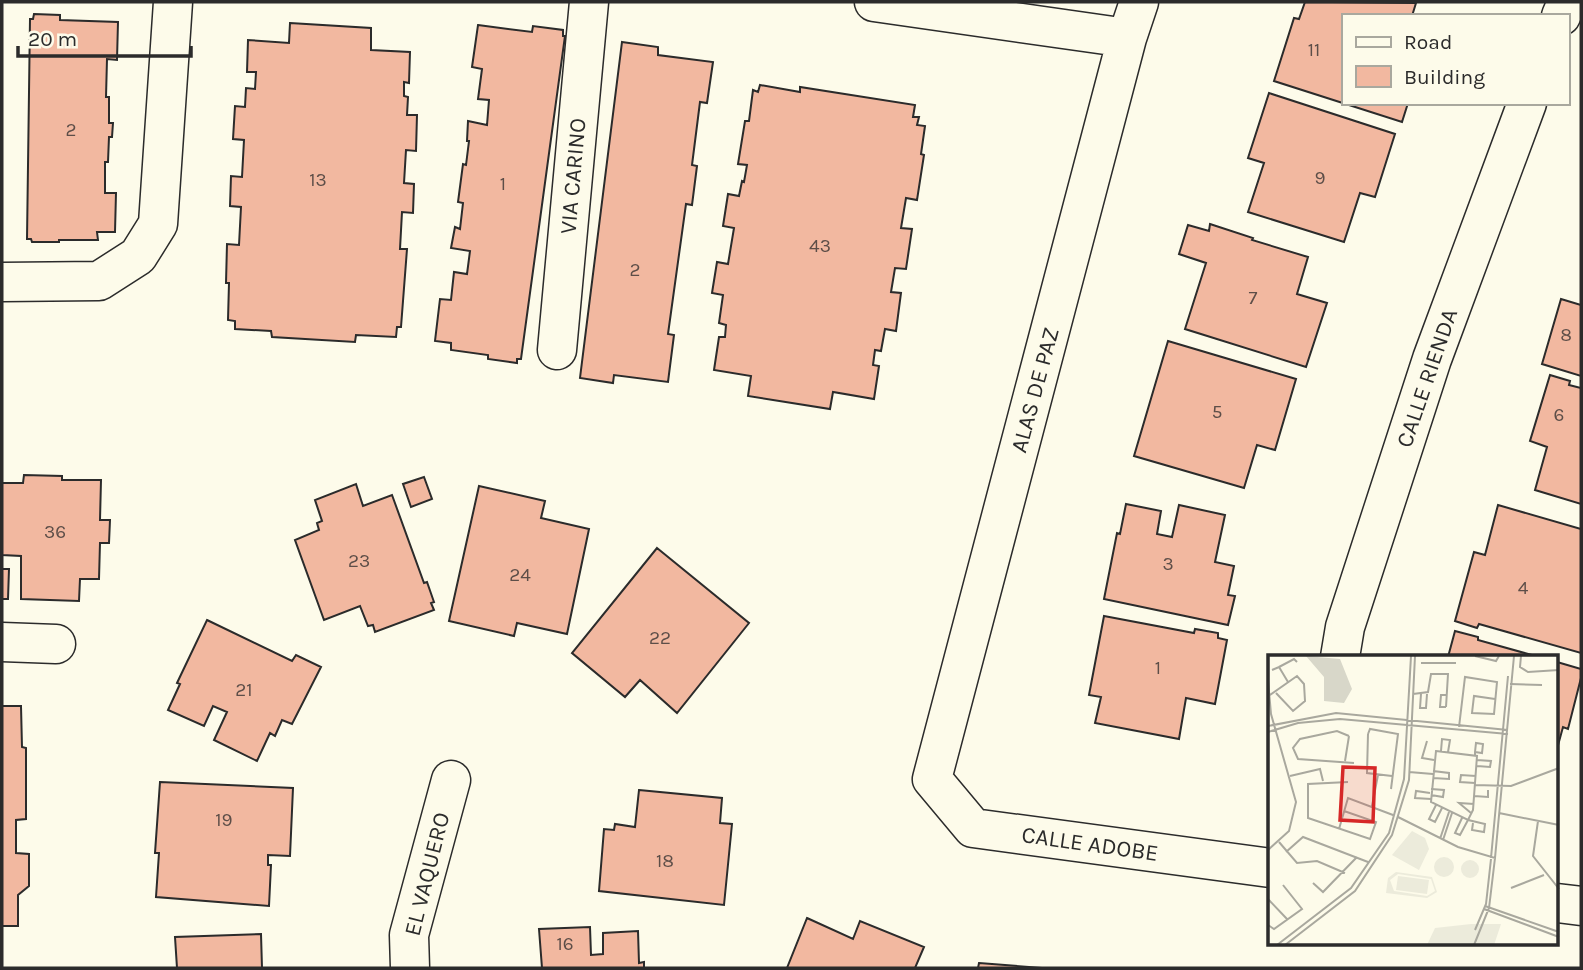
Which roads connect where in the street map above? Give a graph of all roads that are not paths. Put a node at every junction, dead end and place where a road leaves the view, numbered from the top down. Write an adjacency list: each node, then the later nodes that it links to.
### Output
1 (173, 2): 7 (street)
2 (589, 2): 8 (street, VIA CARINO)
3 (874, 2): 5 (street)
4 (1139, 2): 5 (street, ALAS DE PAZ)
5 (1127, 38): 12 (street, ALAS DE PAZ)
6 (1526, 105): 11 (street, CALLE RIENDA)
7 (2, 282)
8 (557, 350)
9 (2, 642): 10 (street)
10 (56, 644)
11 (1340, 655)
12 (932, 779): 14 (street, CALLE ADOBE)
13 (451, 780): 17 (street, EL VAQUERO)
14 (1268, 868)
15 (1558, 903): 16 (street)
16 (1581, 906)
17 (410, 968)

